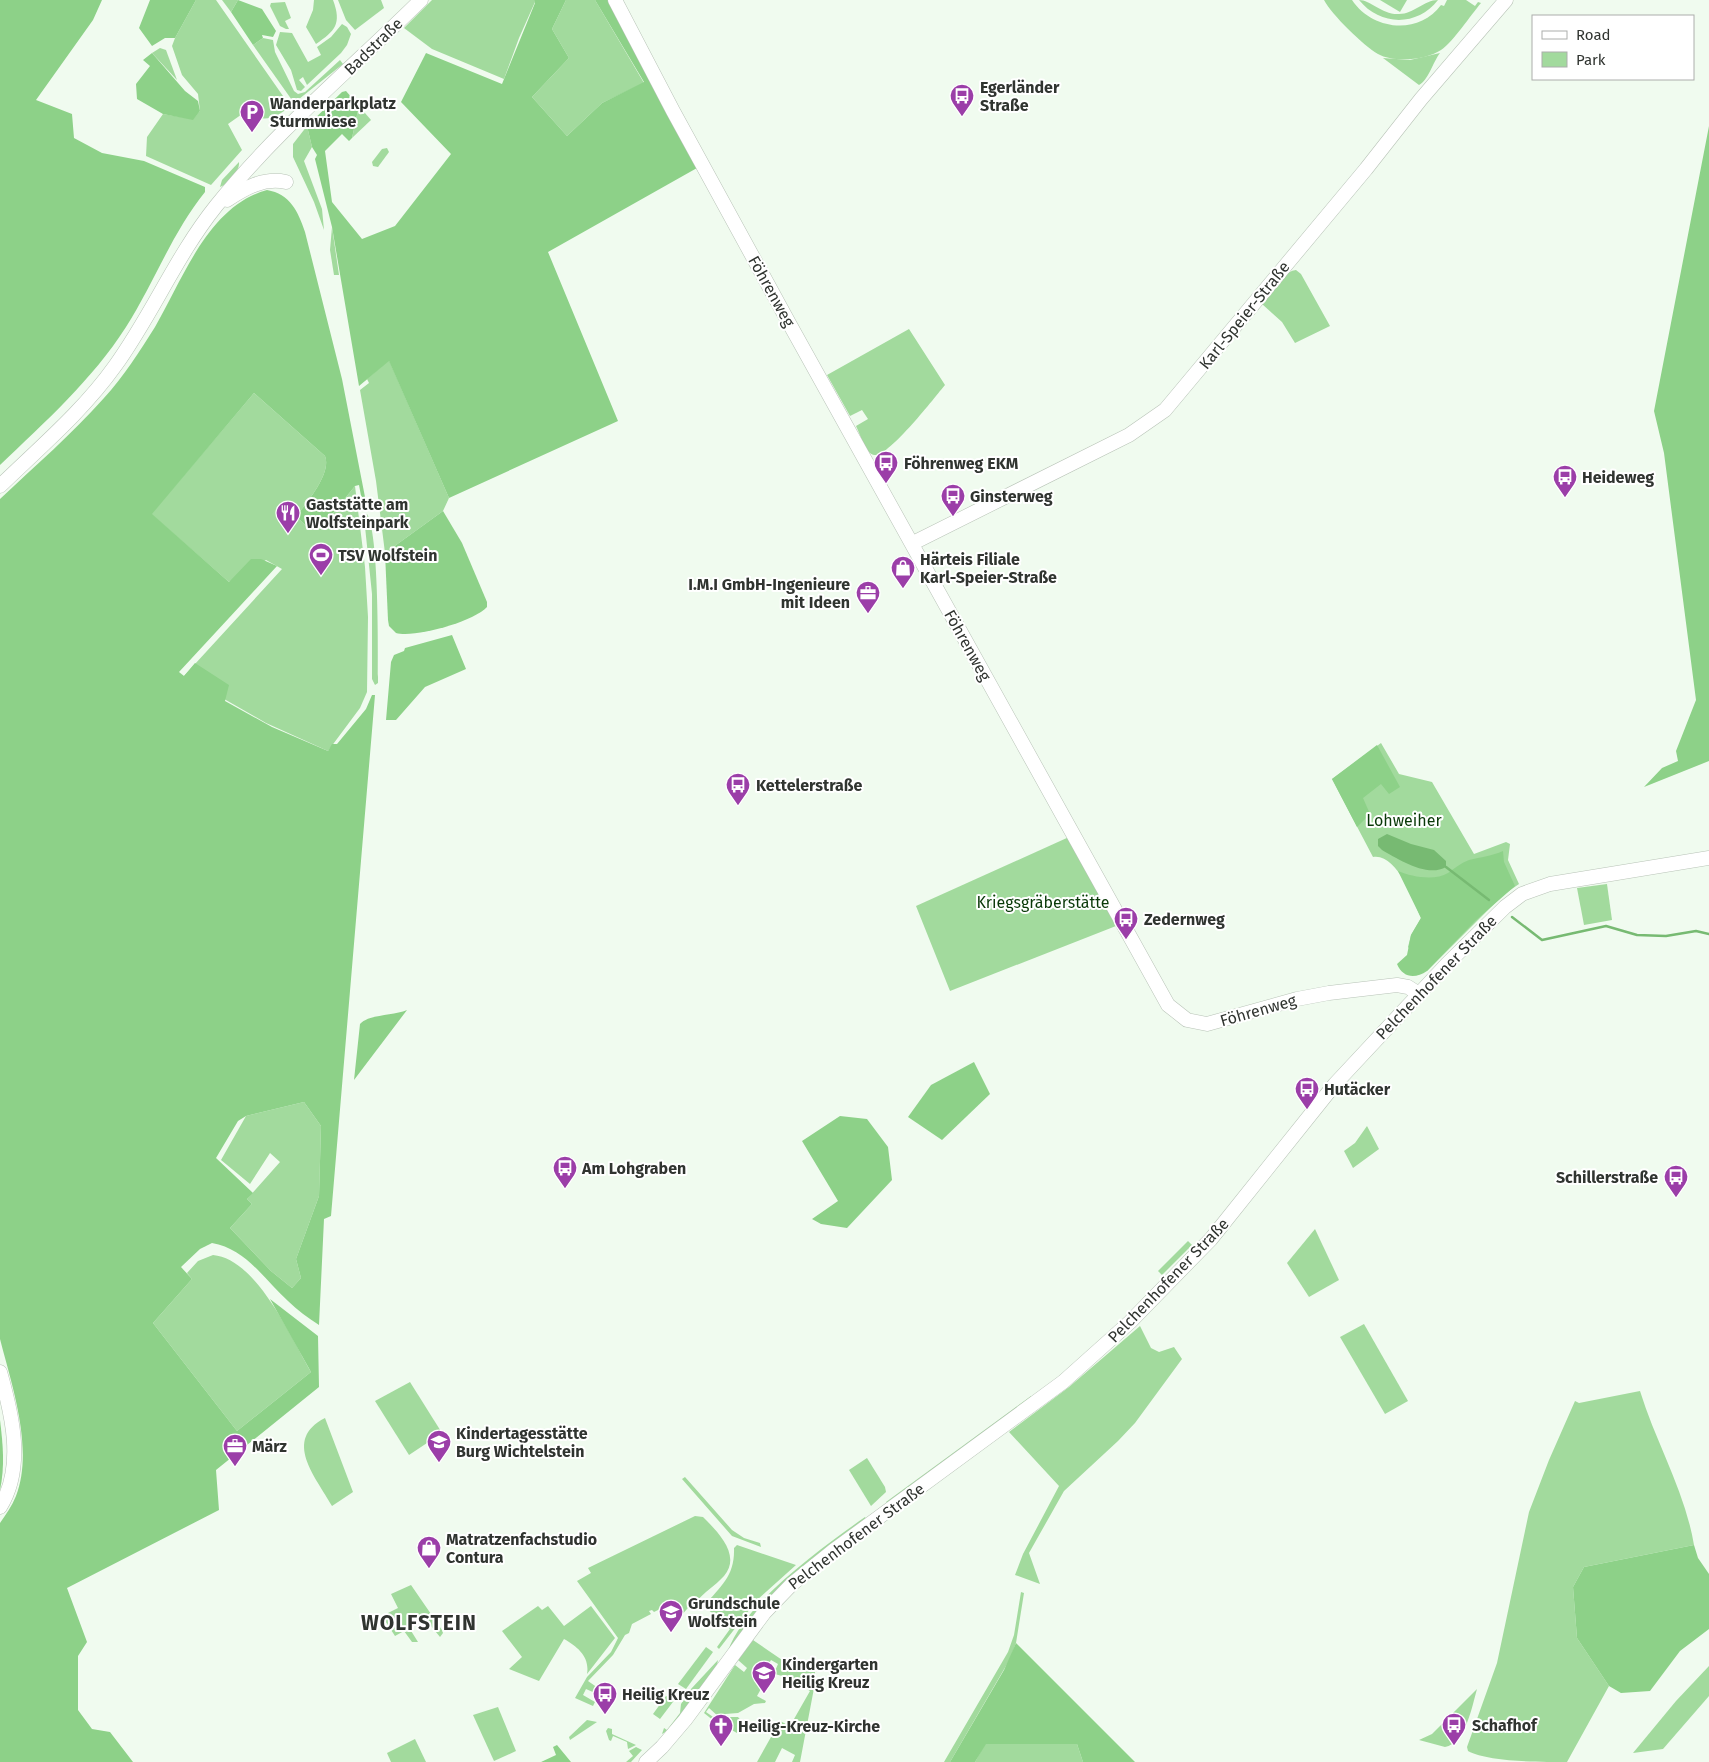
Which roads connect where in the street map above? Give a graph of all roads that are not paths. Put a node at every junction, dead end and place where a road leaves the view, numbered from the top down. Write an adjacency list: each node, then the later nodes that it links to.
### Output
1 (421, 0): 5 (main road, Badstraße)
2 (615, 0): 7 (main road, Föhrenweg)
3 (1506, 0): 7 (main road, Karl-Speier-Straße)
4 (286, 182): 5 (main road)
5 (211, 213): 6 (main road)
6 (0, 486)
7 (913, 544): 9 (main road, Föhrenweg)
8 (1709, 858): 9 (main road, Pelchenhofener Straße)
9 (1419, 994): 12 (main road, Pelchenhofener Straße)
10 (0, 1372): 11 (main road)
11 (0, 1507)
12 (646, 1762)

